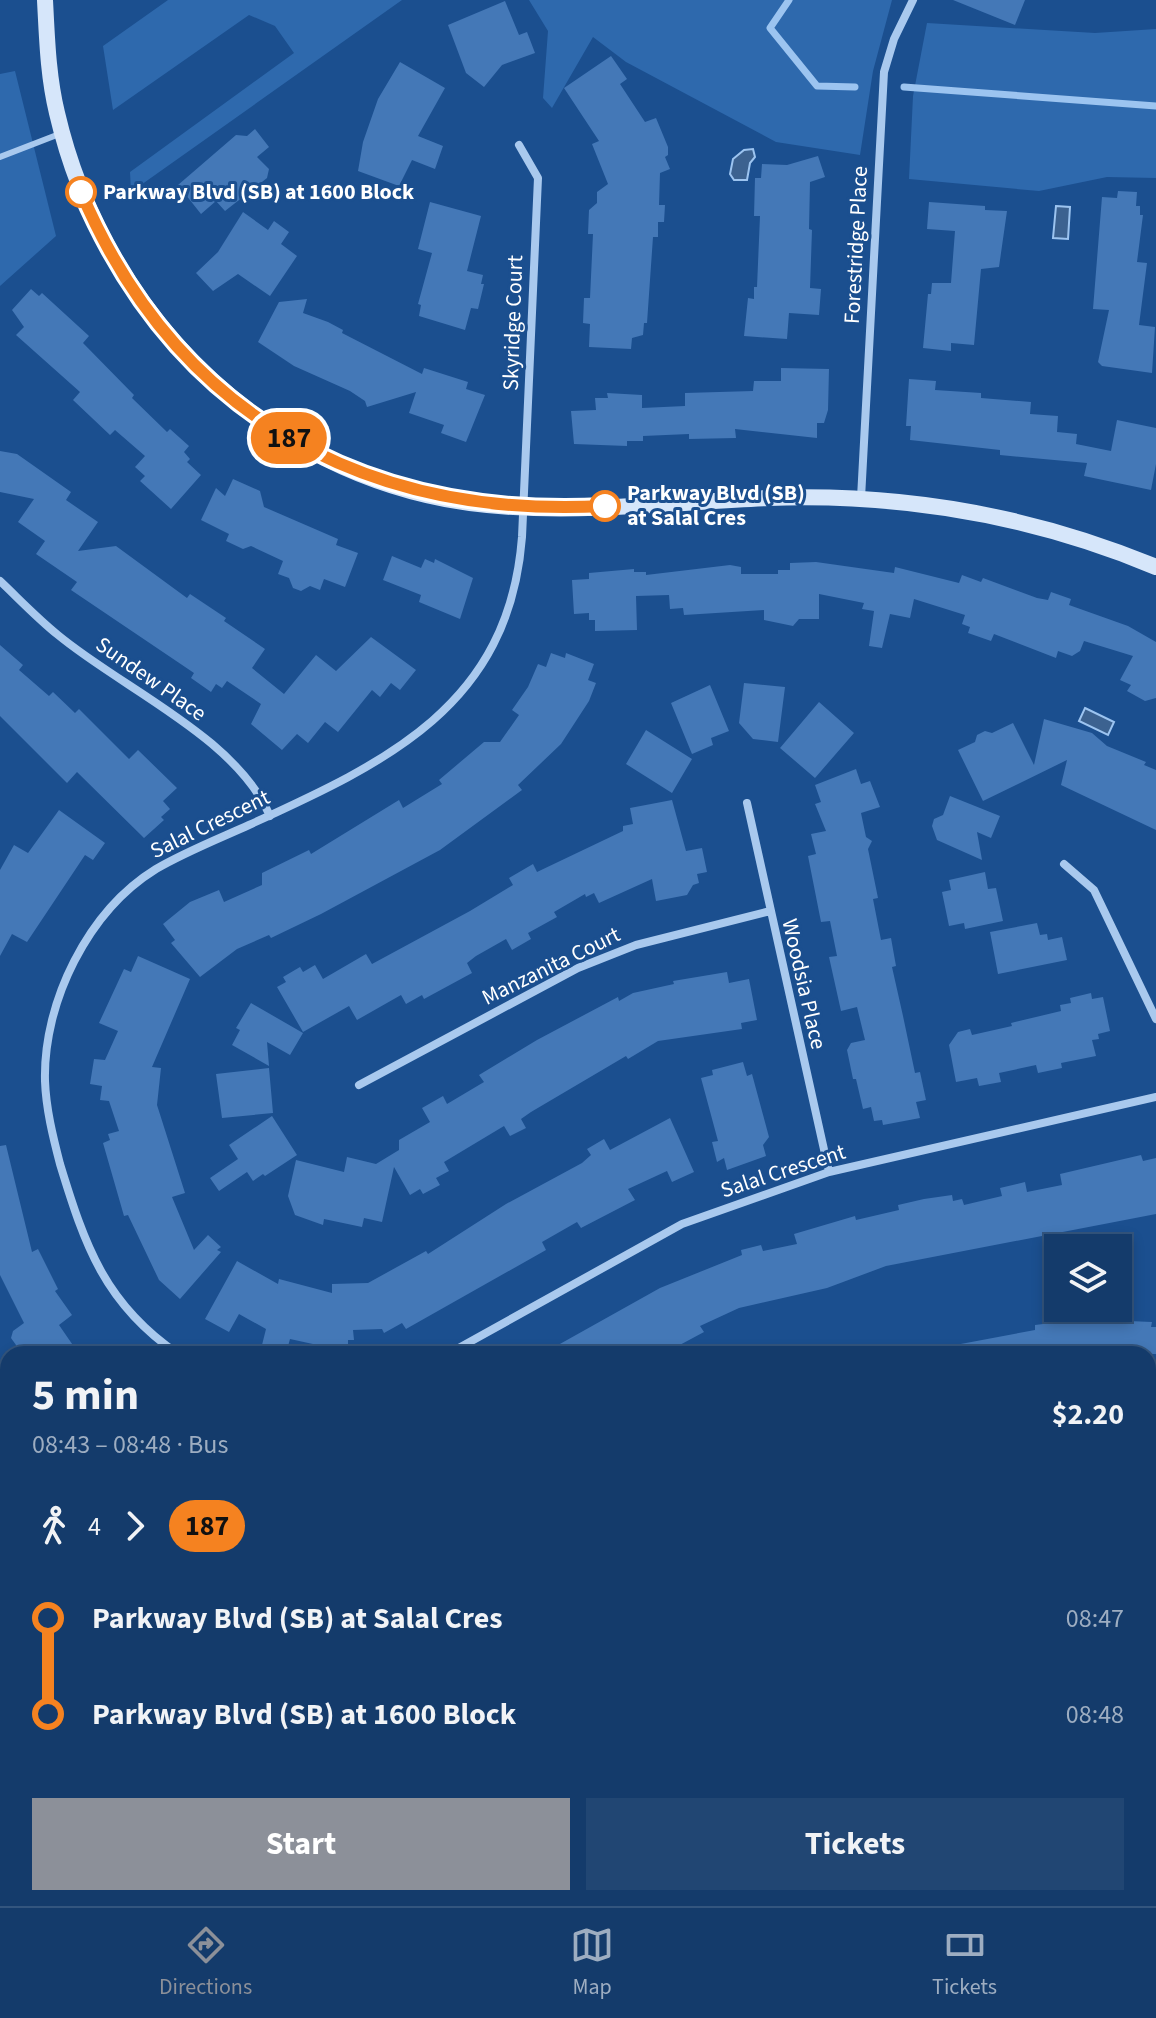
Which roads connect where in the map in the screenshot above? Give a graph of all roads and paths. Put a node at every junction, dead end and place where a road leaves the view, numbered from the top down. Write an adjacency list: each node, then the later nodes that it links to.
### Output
1 (45, 0): 3 (street)
2 (913, 0): 6 (street, Forestridge Place)
3 (62, 133): 5 (lane); 7 (street)
4 (519, 145): 7 (street, Skyridge Court)
5 (0, 157)
6 (861, 498): 7 (street); 8 (street)
7 (523, 508): 11 (street, Salal Crescent)
8 (1156, 567)
9 (0, 581): 11 (street, Sundew Place)
10 (747, 803): 13 (street, Woodsia Place)
11 (270, 816): 18 (street, Salal Crescent)
12 (1064, 864): 14 (street)
13 (770, 911): 15 (street, Manzanita Court); 17 (street, Woodsia Place)
14 (1156, 1019)
15 (359, 1085)
16 (1156, 1097): 17 (street, Salal Crescent)
17 (829, 1172): 19 (street, Salal Crescent)
18 (167, 1346)
19 (462, 1346)

